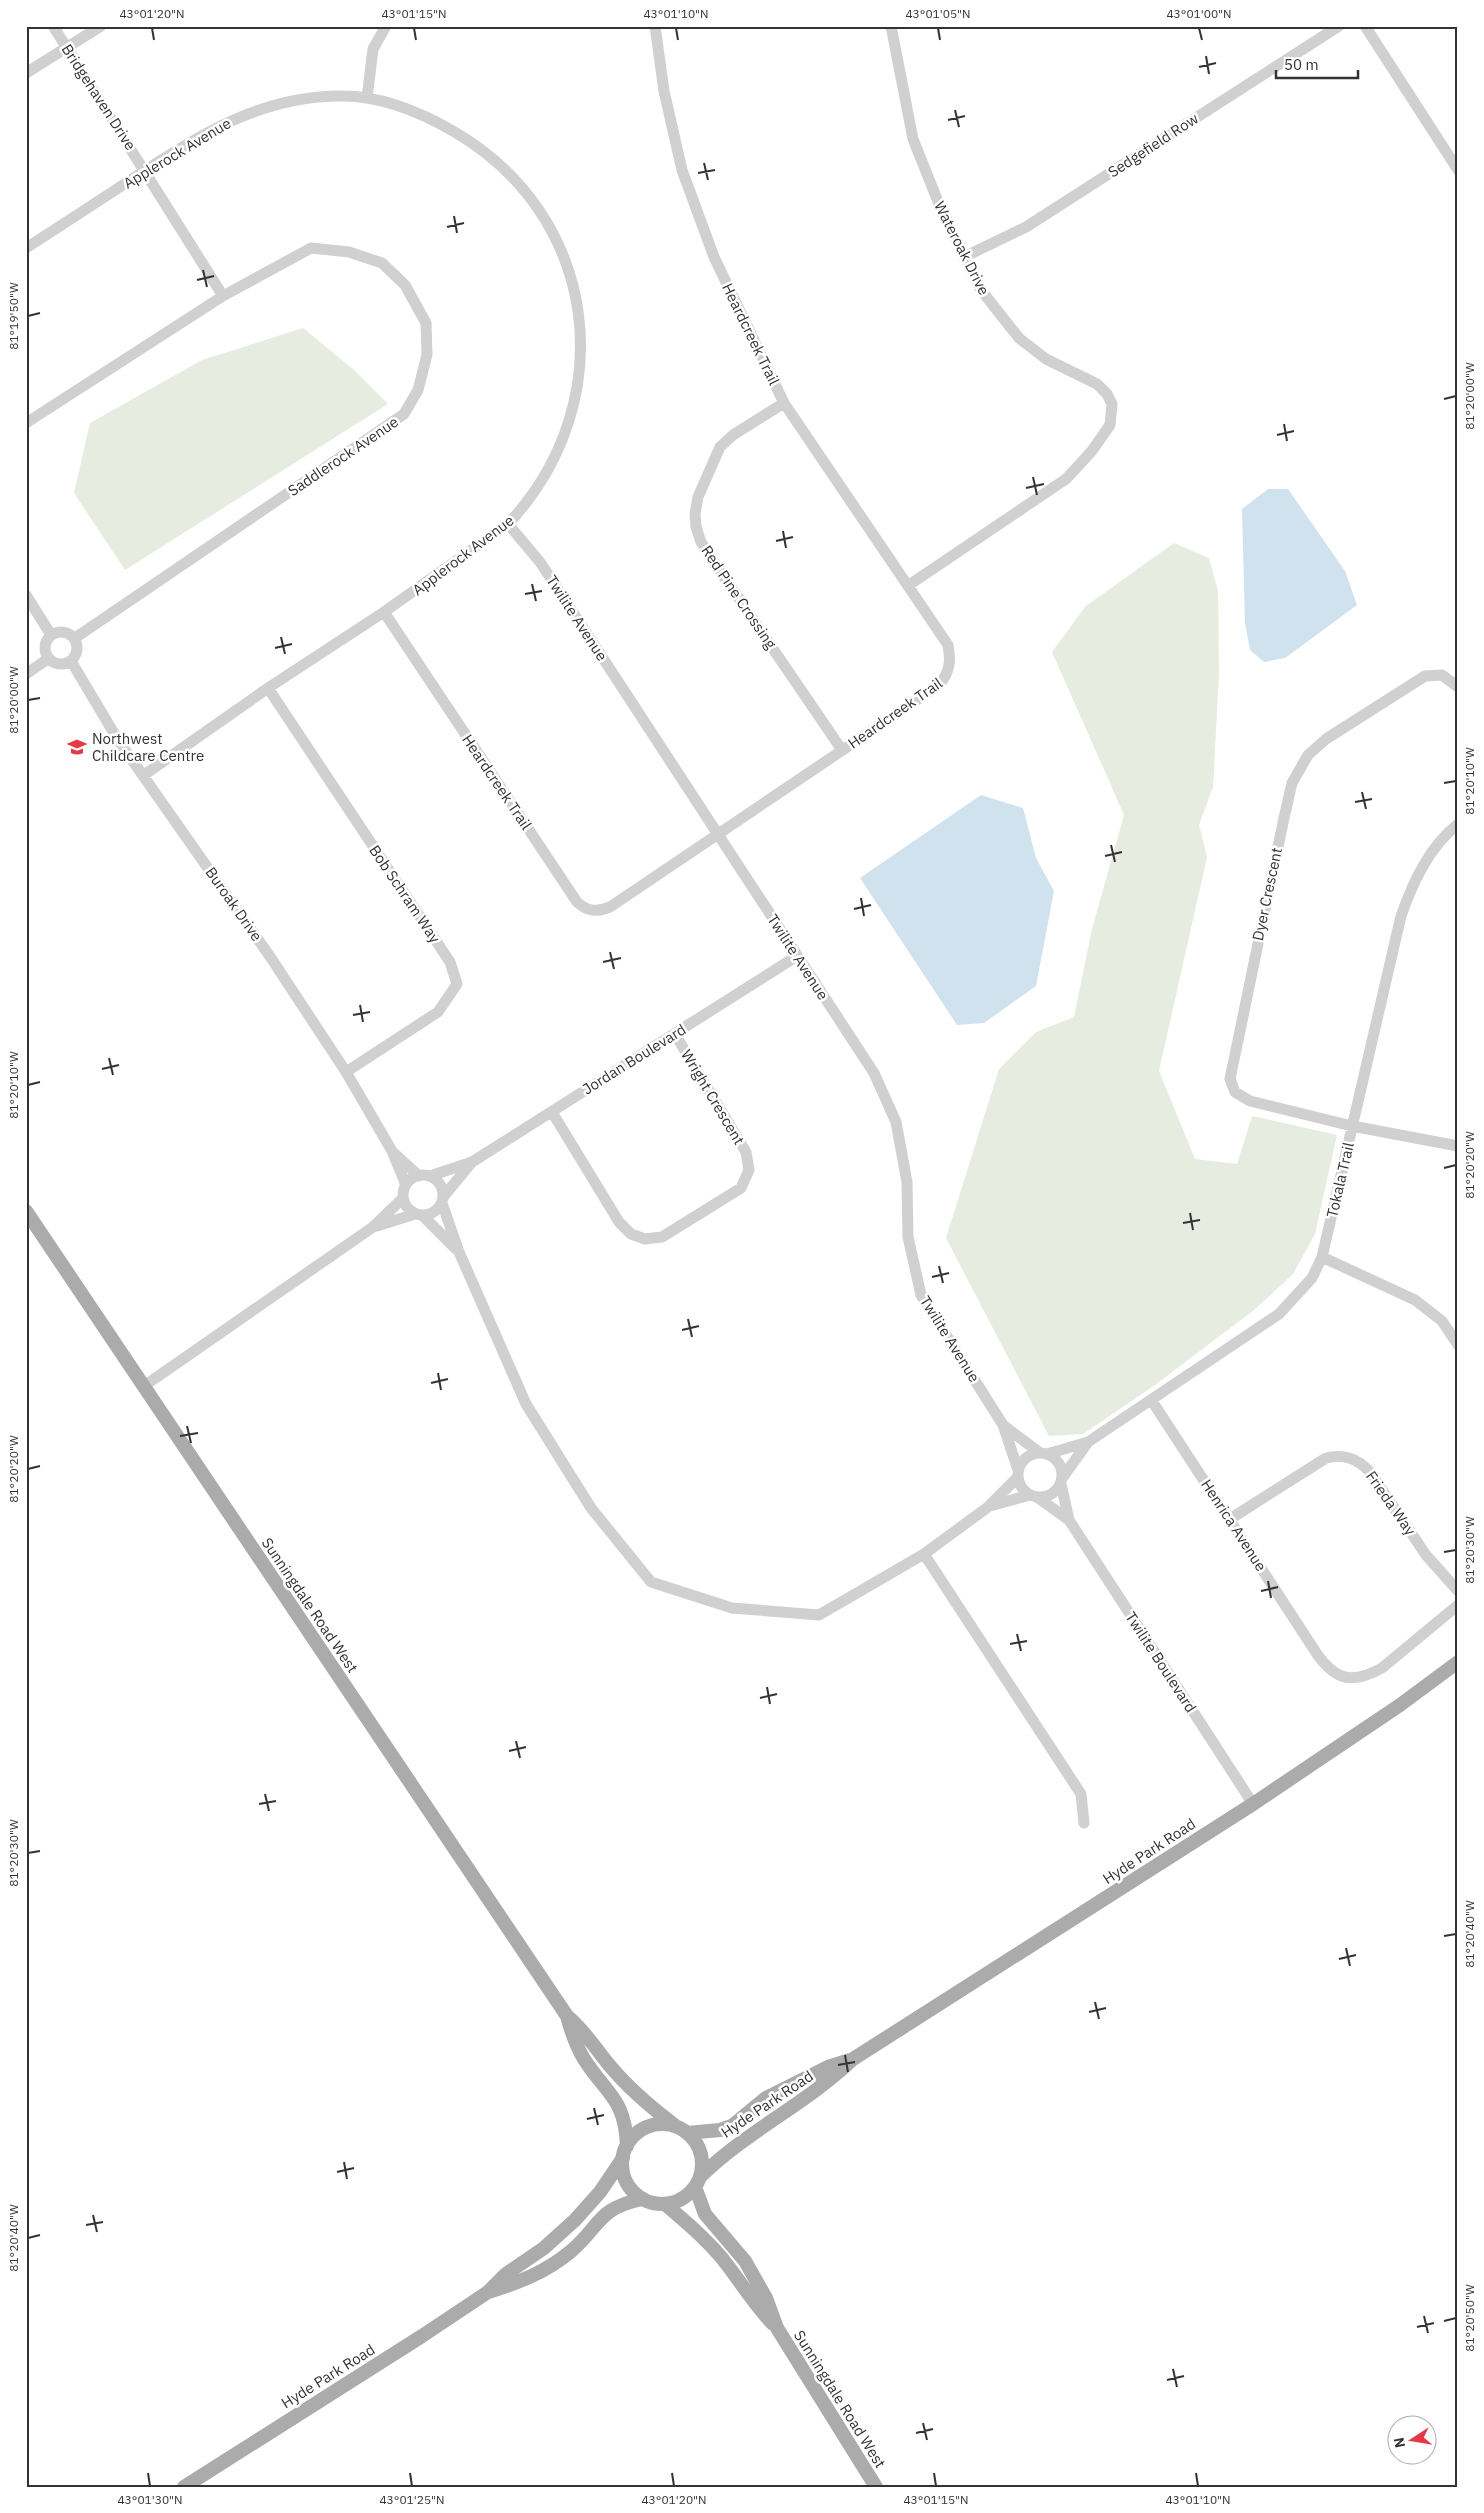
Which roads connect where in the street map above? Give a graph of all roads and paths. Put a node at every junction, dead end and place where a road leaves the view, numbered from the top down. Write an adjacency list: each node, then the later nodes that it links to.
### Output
1 (53, 26): 8 (street, Bridgehaven Drive)
2 (101, 26): 8 (street)
3 (386, 26): 10 (street)
4 (655, 26): 16 (street, Heardcreek Trail)
5 (891, 26): 14 (street, Wateroak Drive)
6 (1339, 26): 14 (street, Sedgefield Row)
7 (1365, 26): 12 (street)
8 (67, 48): 9 (street); 11 (street, Bridgehaven Drive)
9 (26, 73)
10 (367, 98): 11 (street, Applerock Avenue); 18 (street, Applerock Avenue)
11 (145, 170): 13 (street, Applerock Avenue); 15 (street, Bridgehaven Drive)
12 (1458, 170)
13 (26, 248)
14 (964, 257): 19 (street, Wateroak Drive)
15 (223, 296): 17 (street, Saddlerock Avenue); 23 (street, Saddlerock Avenue)
16 (784, 403): 19 (street, Heardcreek Trail); 29 (street, Red Pine Crossing)
17 (26, 423)
18 (508, 524): 21 (street, Applerock Avenue); 32 (street, Twilite Avenue)
19 (909, 585): 29 (street, Heardcreek Trail)
20 (26, 595): 22 (street)
21 (384, 612): 28 (street, Applerock Avenue); 32 (street, Heardcreek Trail)
22 (51, 635): 23 (street); 24 (street)
23 (75, 638): 25 (street)
24 (48, 658): 25 (street); 26 (street)
25 (71, 661): 30 (street, Buroak Drive)
26 (26, 674)
27 (1458, 687): 37 (street, Dyer Crescent)
28 (268, 688): 30 (street, Applerock Avenue); 35 (street, Bob Schram Way)
29 (842, 750): 32 (street, Heardcreek Trail)
30 (144, 775): 35 (street, Buroak Drive)
31 (1458, 824): 37 (street, Tokala Trail)
32 (718, 836): 33 (street, Twilite Avenue)
33 (797, 956): 34 (street, Jordan Boulevard); 53 (street, Twilite Avenue)
34 (674, 1034): 36 (street, Jordan Boulevard); 36 (street, Wright Crescent)
35 (346, 1072): 39 (street, Buroak Drive)
36 (552, 1112): 40 (street, Jordan Boulevard)
37 (1352, 1126): 38 (street); 49 (street, Tokala Trail)
38 (1458, 1146)
39 (392, 1152): 41 (street, Buroak Drive); 42 (street, Buroak Drive)
40 (472, 1162): 41 (street, Jordan Boulevard); 44 (street, Jordan Boulevard)
41 (424, 1176): 42 (street); 44 (street)
42 (406, 1185): 43 (street)
43 (404, 1198): 46 (street); 47 (street)
44 (443, 1199): 46 (street); 48 (street)
45 (26, 1211): 51 (main road, Sunningdale Road West)
46 (419, 1215): 47 (street); 48 (street)
47 (373, 1227): 51 (street)
48 (459, 1252): 62 (street)
49 (1322, 1257): 50 (street); 52 (street, Tokala Trail)
50 (1458, 1345)
51 (144, 1386): 68 (main road, Sunningdale Road West)
52 (1152, 1400): 54 (street, Tokala Trail); 60 (street, Henrica Avenue)
53 (1003, 1425): 55 (street, Twilite Avenue); 56 (street, Twilite Avenue)
54 (1088, 1442): 55 (street, Tokala Trail); 57 (street, Tokala Trail)
55 (1043, 1453): 56 (street); 57 (street)
56 (1018, 1474): 58 (street); 59 (street)
57 (1062, 1480): 58 (street); 61 (street, Twilite Boulevard)
58 (1033, 1496): 59 (street); 61 (street, Twilite Boulevard)
59 (988, 1506): 62 (street)
60 (1230, 1519): 63 (street, Frieda Way); 64 (street, Henrica Avenue)
61 (1069, 1520): 66 (street, Twilite Boulevard)
62 (924, 1554): 67 (street)
63 (1458, 1591)
64 (1458, 1605)
65 (1458, 1662): 66 (main road, Hyde Park Road)
66 (1253, 1804): 69 (main road, Hyde Park Road)
67 (1084, 1823)
68 (567, 2016): 70 (main road, Sunningdale Road West); 71 (main road, Sunningdale Road West)
69 (853, 2059): 70 (main road, Hyde Park Road); 72 (main road, Hyde Park Road)
70 (682, 2130): 71 (main road); 72 (main road)
71 (625, 2152): 73 (main road); 75 (main road, Hyde Park Road)
72 (698, 2181): 74 (main road); 76 (main road, Sunningdale Road West)
73 (642, 2199): 74 (main road); 75 (main road, Hyde Park Road)
74 (665, 2204): 76 (main road, Sunningdale Road West)
75 (488, 2292): 77 (main road, Hyde Park Road)
76 (777, 2328): 78 (main road, Sunningdale Road West)
77 (184, 2487)
78 (876, 2487)

